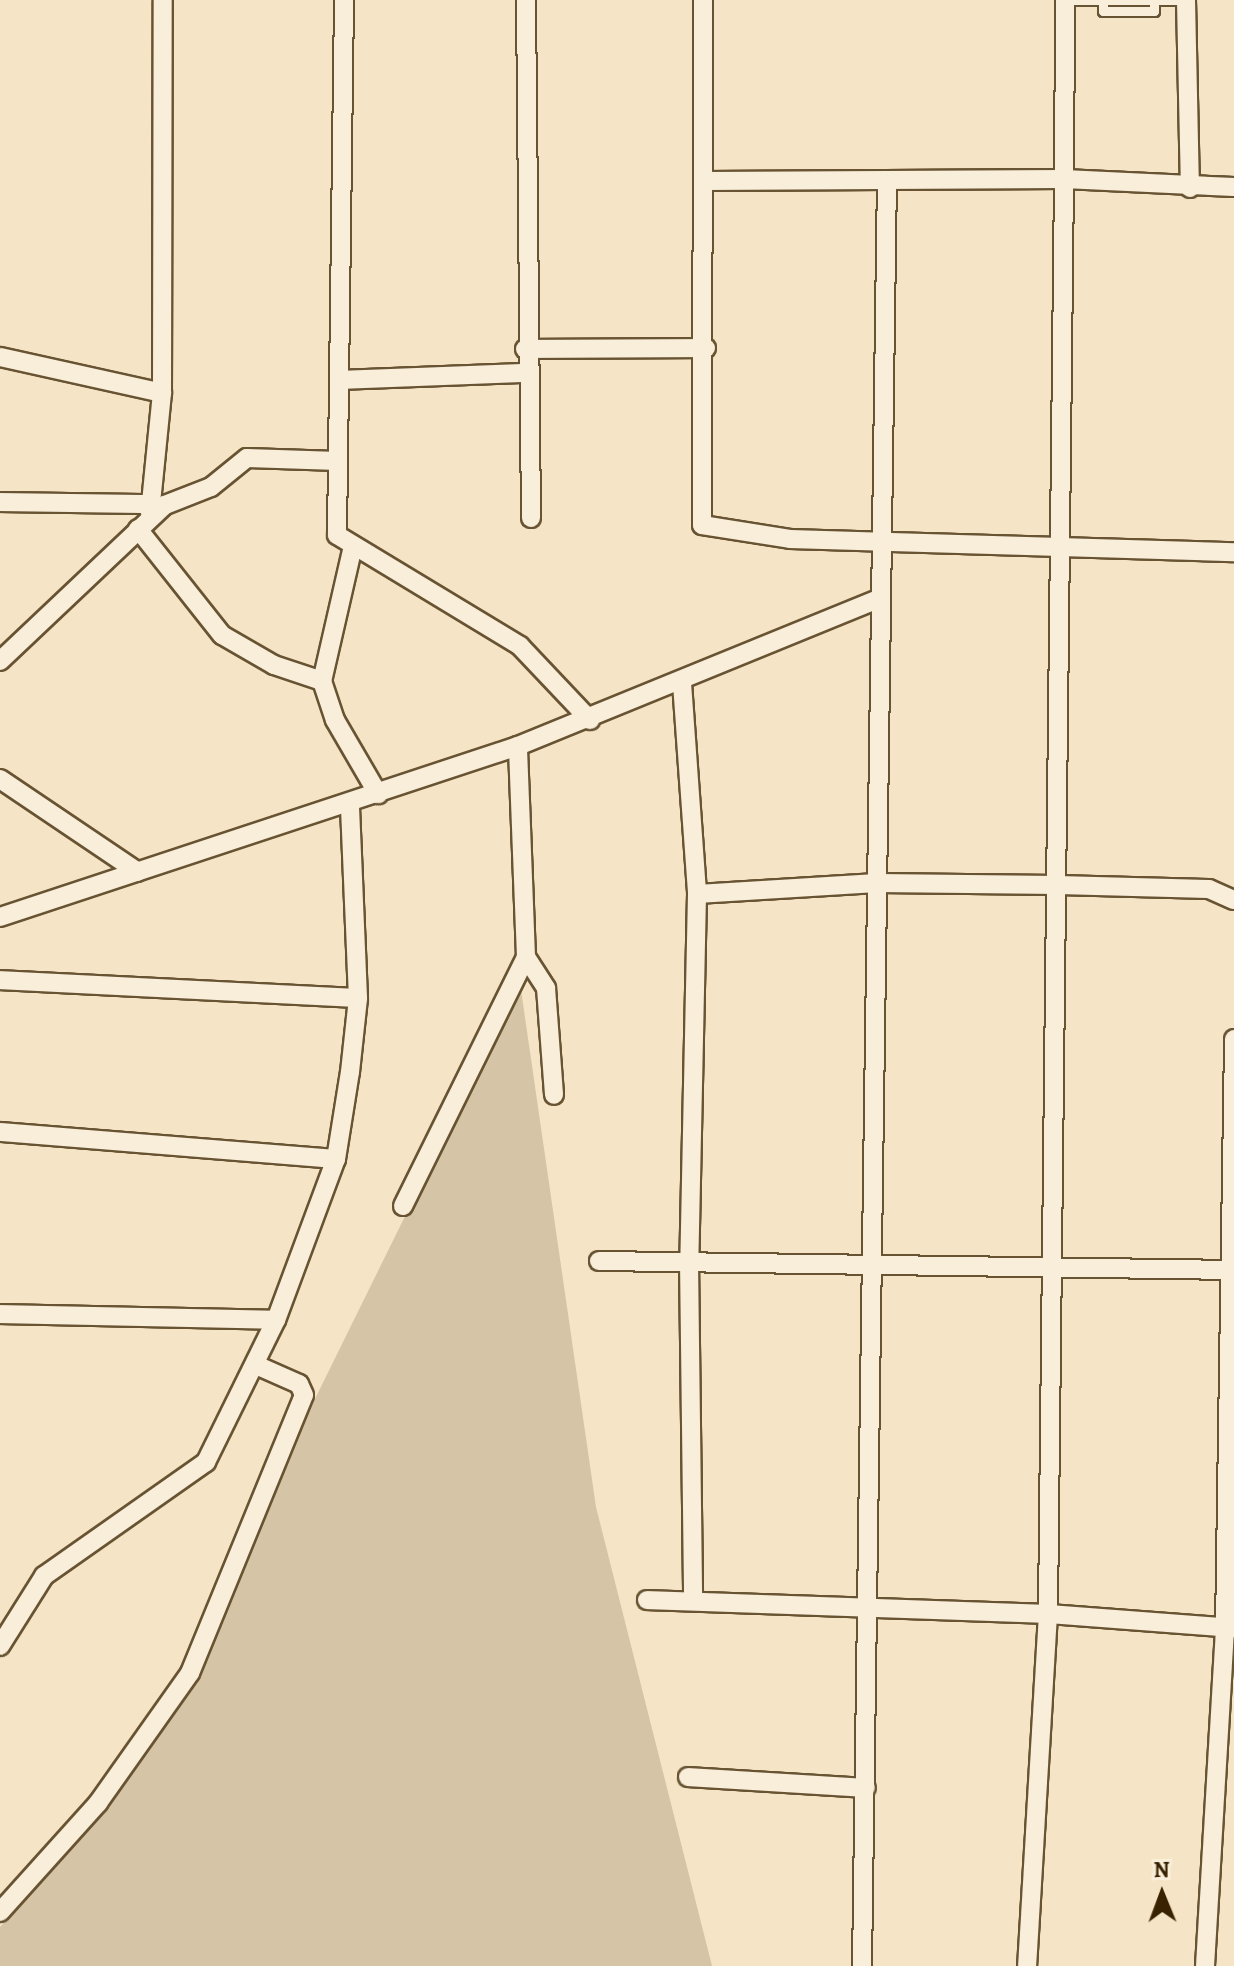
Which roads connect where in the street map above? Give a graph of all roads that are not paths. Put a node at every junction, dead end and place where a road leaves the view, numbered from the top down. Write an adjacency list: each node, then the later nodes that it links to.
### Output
1 (163, 0): 21 (street)
2 (344, 0): 20 (street)
3 (526, 0): 17 (street)
4 (703, 0): 12 (street)
5 (1065, 0): 11 (street)
6 (1071, 0): 9 (lane)
7 (1178, 0): 10 (lane)
8 (1186, 0): 15 (street)
9 (1103, 2): 10 (lane)
10 (1154, 2)
11 (1064, 179): 13 (street); 15 (street); 28 (street)
12 (705, 181): 13 (street); 16 (street)
13 (887, 181): 27 (street)
14 (1234, 187): 15 (street)
15 (1190, 188)
16 (706, 348): 17 (street); 27 (street)
17 (525, 349): 19 (street)
18 (0, 357): 21 (street)
19 (526, 373): 20 (street); 25 (street)
20 (341, 380): 22 (street)
21 (162, 393): 24 (street)
22 (338, 461): 24 (street); 29 (street)
23 (0, 502): 24 (street)
24 (151, 509): 26 (street)
25 (531, 518)
26 (138, 529): 32 (street); 33 (street)
27 (880, 541): 28 (street); 31 (street)
28 (1062, 545): 30 (street); 42 (street)
29 (353, 546): 33 (street); 35 (street)
30 (1234, 552)
31 (879, 599): 34 (street); 41 (street)
32 (0, 661)
33 (322, 681): 38 (street)
34 (682, 683): 35 (street); 43 (street)
35 (590, 720): 36 (street)
36 (518, 746): 38 (street); 46 (street)
37 (0, 779): 40 (street)
38 (378, 794): 39 (street)
39 (350, 804): 40 (street); 48 (street)
40 (138, 872): 45 (street)
41 (877, 883): 42 (street); 43 (street); 57 (street)
42 (1058, 885): 44 (street); 58 (street)
43 (697, 894): 56 (street)
44 (1234, 900)
45 (0, 917)
46 (526, 957): 51 (street); 54 (street)
47 (0, 980): 48 (street)
48 (358, 998): 53 (street)
49 (1234, 1039): 50 (street)
50 (1233, 1094): 59 (street)
51 (554, 1095)
52 (0, 1132): 53 (street)
53 (336, 1159): 61 (street)
54 (403, 1206)
55 (599, 1261): 56 (street)
56 (689, 1261): 57 (street); 65 (street)
57 (872, 1265): 58 (street); 66 (street)
58 (1053, 1270): 59 (street); 67 (street)
59 (1233, 1270): 63 (street)
60 (0, 1314): 61 (street)
61 (276, 1320): 62 (street)
62 (256, 1365): 69 (street); 72 (street)
63 (1232, 1449): 68 (street)
64 (647, 1600): 65 (street)
65 (693, 1601): 66 (street)
66 (871, 1609): 67 (street); 71 (street)
67 (1048, 1614): 68 (street); 74 (street)
68 (1230, 1628): 75 (street)
69 (0, 1646)
70 (688, 1777): 71 (street)
71 (866, 1788): 73 (street)
72 (0, 1912)
73 (862, 1966)
74 (1027, 1966)
75 (1205, 1966)

